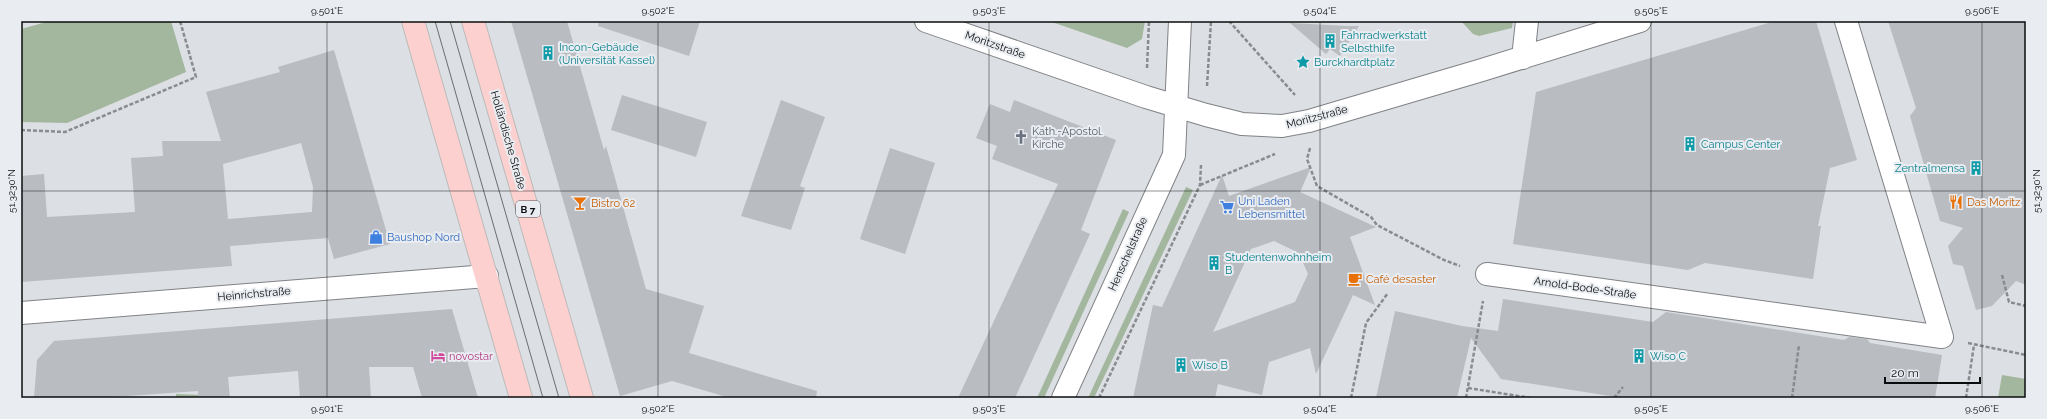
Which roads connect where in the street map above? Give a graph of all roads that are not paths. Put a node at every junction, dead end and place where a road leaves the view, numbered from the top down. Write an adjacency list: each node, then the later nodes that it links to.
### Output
1 (413, 21): 11 (main road)
2 (473, 21): 14 (main road, Holländische Straße / B 7)
3 (926, 21): 9 (street, Moritzstraße)
4 (1180, 21): 9 (street, Henschelstraße)
5 (1526, 21): 8 (street)
6 (1640, 21): 8 (street, Moritzstraße)
7 (1846, 21): 10 (street, Arnold-Bode-Straße)
8 (1523, 58): 9 (street, Moritzstraße)
9 (1176, 106): 15 (street, Henschelstraße)
10 (1487, 274)
11 (487, 276): 12 (street, Heinrichstraße); 13 (main road)
12 (21, 313)
13 (521, 398)
14 (582, 398)
15 (1063, 398)

